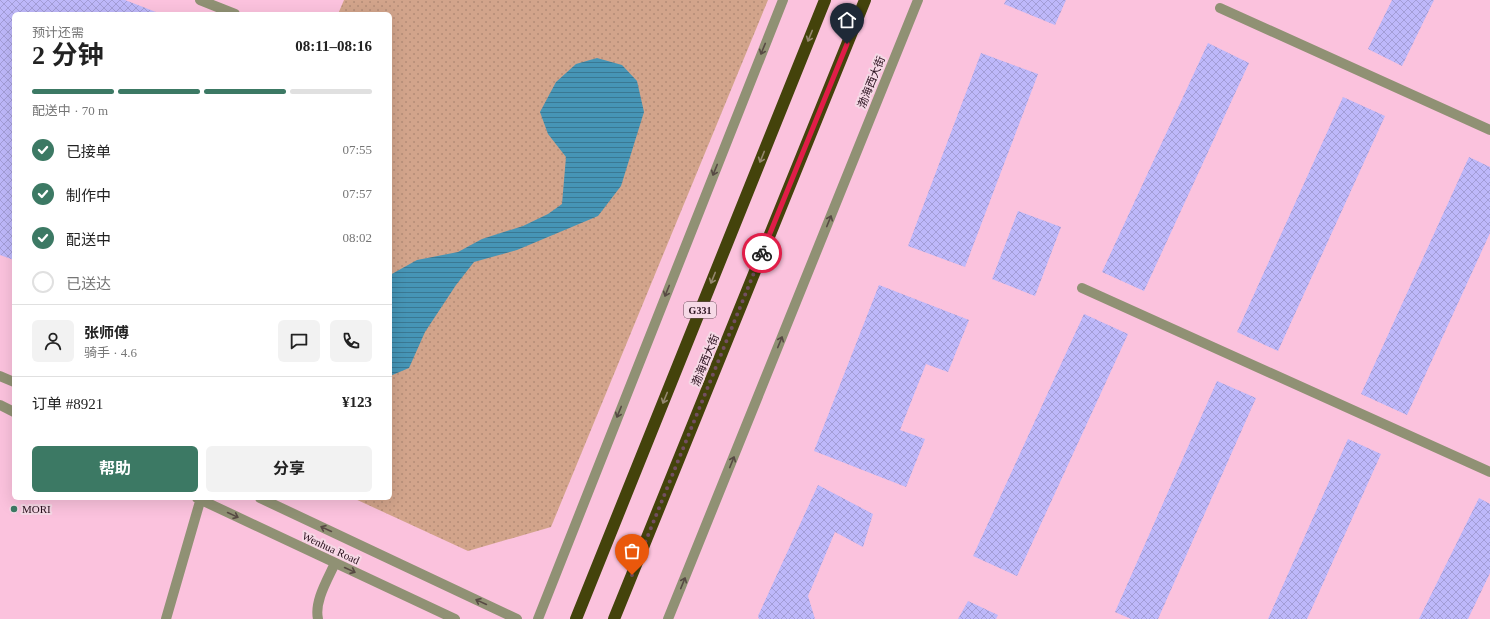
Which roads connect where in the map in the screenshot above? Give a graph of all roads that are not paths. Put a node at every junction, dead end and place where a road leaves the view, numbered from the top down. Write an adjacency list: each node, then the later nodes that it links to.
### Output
1 (200, 0): 7 (street)
2 (782, 0): 23 (street, one-way to 23)
3 (824, 0): 24 (highway, 渤海西大街 / G331, one-way to 24)
4 (865, 0): 25 (highway, 渤海西大街)
5 (918, 0): 26 (street, 渤海西大街, one-way to 5)
6 (1220, 8): 8 (street)
7 (231, 12)
8 (1490, 130)
9 (1082, 288): 14 (street)
10 (0, 376): 11 (street)
11 (12, 381)
12 (0, 405): 13 (street)
13 (12, 411)
14 (1490, 472)
15 (200, 500): 19 (street)
16 (202, 500): 18 (street, Wenhua Road, one-way to 18)
17 (264, 500): 22 (street, Wenhua Road, one-way to 17)
18 (335, 563): 20 (street); 21 (street, Wenhua Road, one-way to 21)
19 (166, 619)
20 (318, 619)
21 (455, 619)
22 (517, 619)
23 (538, 619)
24 (576, 619)
25 (614, 619)
26 (668, 619)

